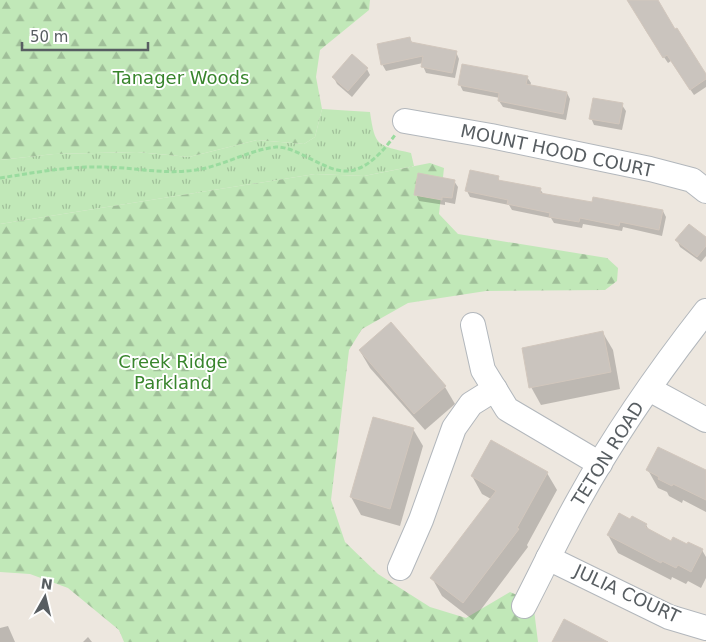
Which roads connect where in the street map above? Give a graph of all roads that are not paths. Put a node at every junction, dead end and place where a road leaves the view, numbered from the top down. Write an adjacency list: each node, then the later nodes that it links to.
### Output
1 (405, 121): 2 (street, MOUNT HOOD COURT)
2 (706, 191)
3 (706, 311): 5 (street, TETON ROAD)
4 (473, 326): 6 (street)
5 (649, 388): 7 (street); 8 (street, TETON ROAD)
6 (494, 389): 8 (street); 10 (street)
7 (706, 420)
8 (600, 464): 9 (street, TETON ROAD)
9 (548, 558): 11 (street, TETON ROAD); 12 (street, JULIA COURT)
10 (400, 568)
11 (524, 606)
12 (706, 628)

